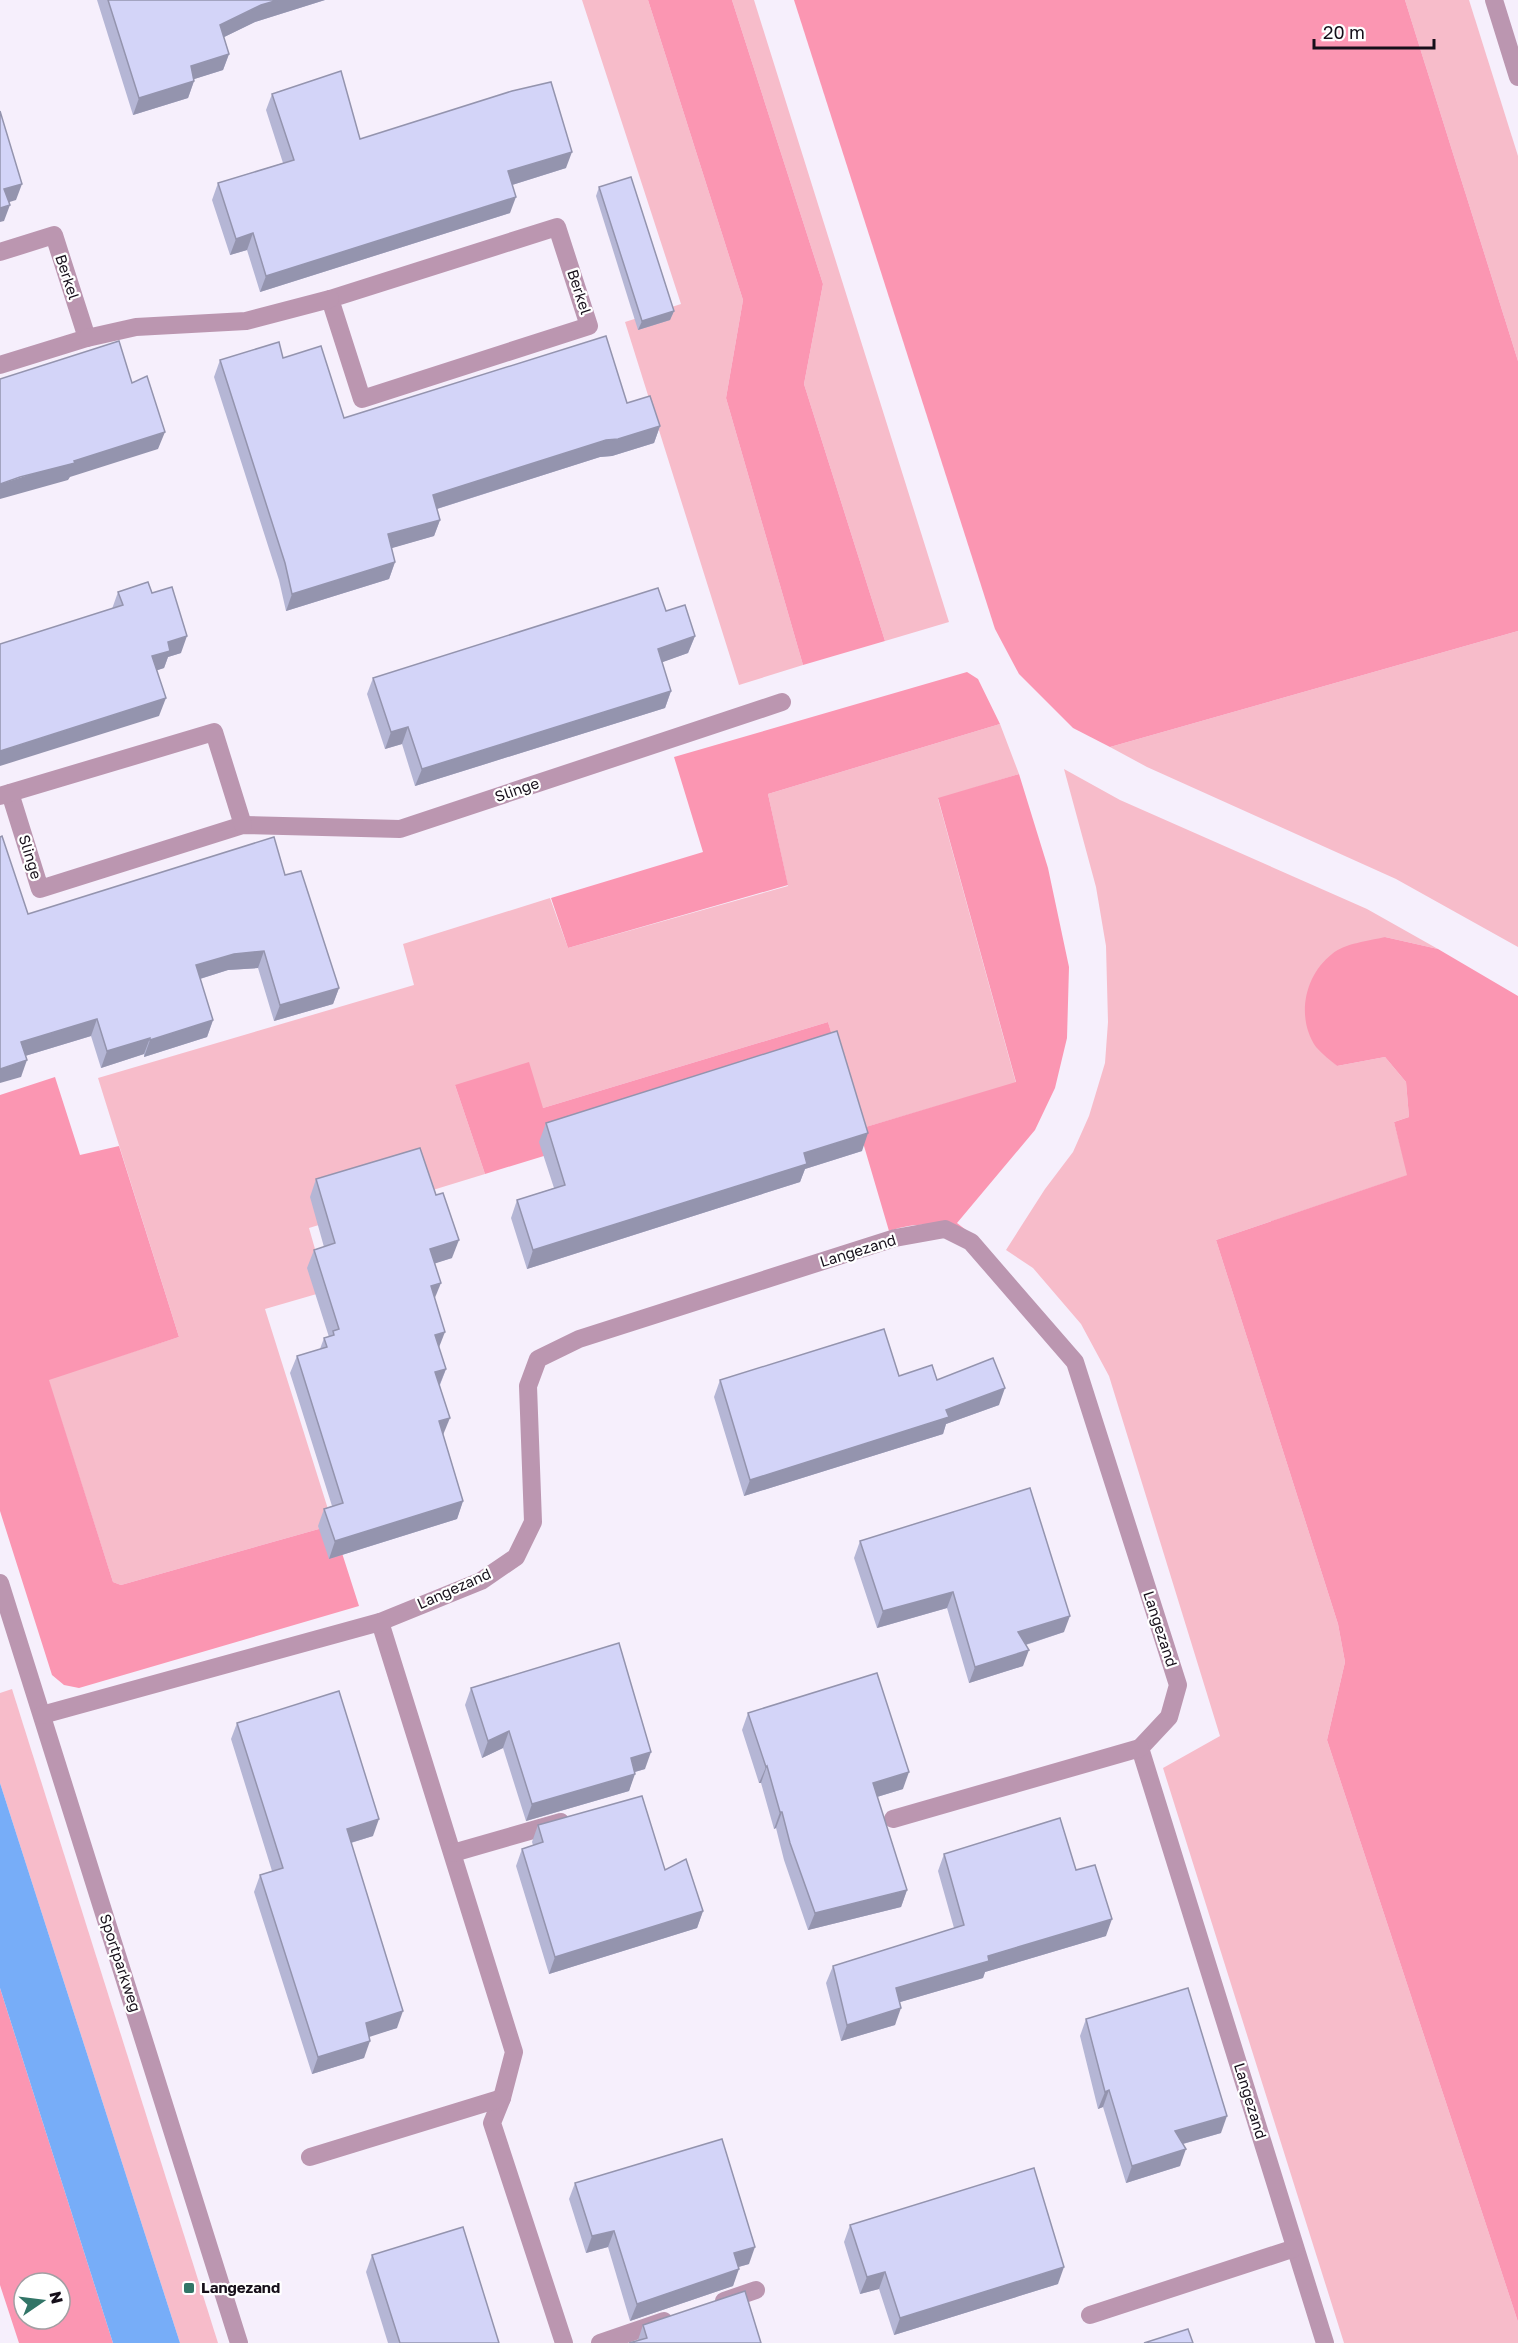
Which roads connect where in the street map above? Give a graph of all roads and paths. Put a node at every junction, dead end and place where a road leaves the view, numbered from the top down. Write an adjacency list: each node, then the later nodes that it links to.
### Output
1 (1494, 0): 2 (street)
2 (1518, 77)
3 (0, 252): 5 (street, Berkel)
4 (330, 299): 4 (street, Berkel); 5 (street, Berkel)
5 (87, 338): 6 (street, Berkel)
6 (0, 365)
7 (782, 702): 9 (street, Slinge)
8 (5, 794): 9 (street, Slinge); 9 (street, Slinge)
9 (243, 825)
10 (0, 1583): 12 (street, Sportparkweg)
11 (380, 1622): 12 (street, Langezand); 13 (street, Langezand); 16 (street)
12 (42, 1715): 24 (street, Sportparkweg)
13 (1140, 1748): 15 (street); 19 (street, Langezand)
14 (574, 1818): 16 (street)
15 (893, 1819)
16 (453, 1853): 17 (street)
17 (502, 2098): 18 (street); 25 (street)
18 (310, 2157)
19 (1295, 2248): 22 (street); 27 (street, Langezand)
20 (756, 2290): 21 (street)
21 (712, 2305)
22 (1090, 2315)
23 (678, 2316): 26 (street)
24 (239, 2343)
25 (564, 2343)
26 (600, 2343)
27 (1324, 2343)

